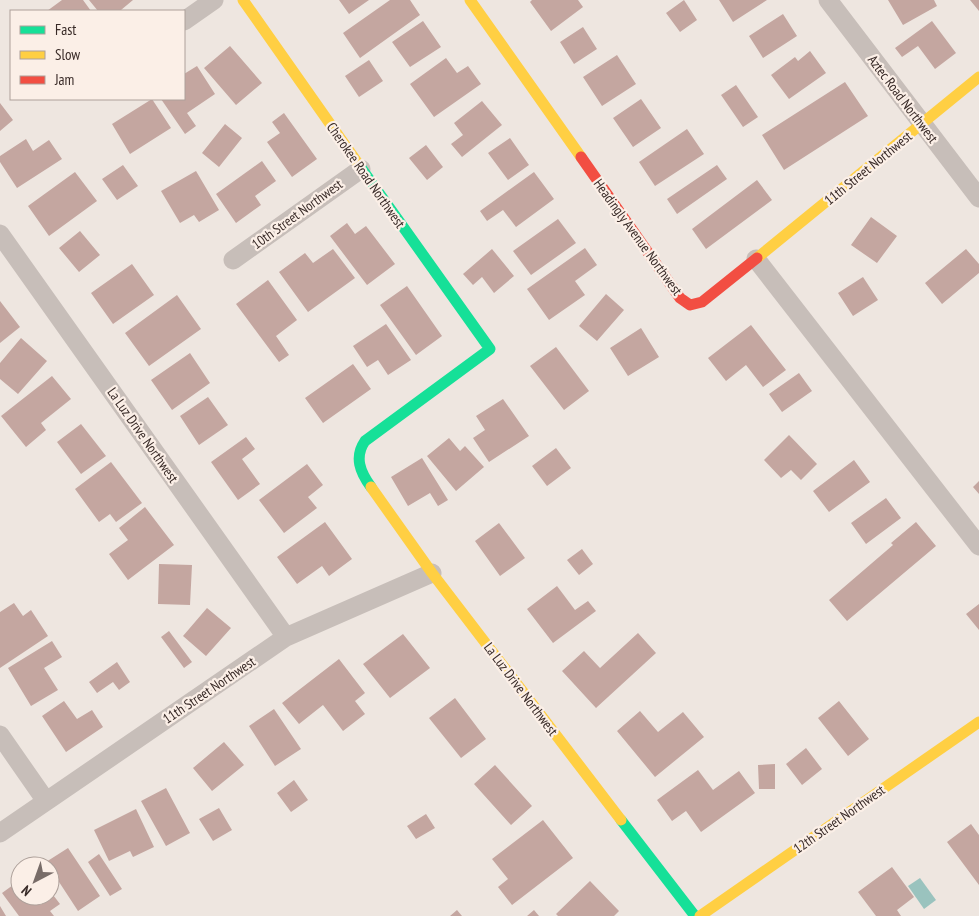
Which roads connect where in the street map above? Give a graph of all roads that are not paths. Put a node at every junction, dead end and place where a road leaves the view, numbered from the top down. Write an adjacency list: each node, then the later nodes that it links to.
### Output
1 (214, 0): 5 (street)
2 (242, 0): 8 (street, Cherokee Road Northwest)
3 (470, 0): 11 (street, Headingly Avenue Northwest)
4 (828, 0): 7 (street, Aztec Road Northwest)
5 (185, 20)
6 (979, 77): 7 (street, 11th Street Northwest)
7 (922, 124): 9 (street, Aztec Road Northwest); 11 (street, 11th Street Northwest)
8 (361, 169): 12 (street, 10th Street Northwest); 13 (street, Cherokee Road Northwest)
9 (979, 198)
10 (0, 234): 16 (street, La Luz Drive Northwest)
11 (756, 259): 14 (street)
12 (233, 260)
13 (358, 457): 15 (street, La Luz Drive Northwest)
14 (979, 546)
15 (432, 573): 16 (street, 11th Street Northwest); 21 (street, La Luz Drive Northwest)
16 (286, 637): 19 (street, 11th Street Northwest)
17 (979, 722): 22 (street, 12th Street Northwest)
18 (0, 735): 19 (street)
19 (46, 801): 20 (street, 11th Street Northwest)
20 (0, 833)
21 (695, 916)
22 (700, 916)

